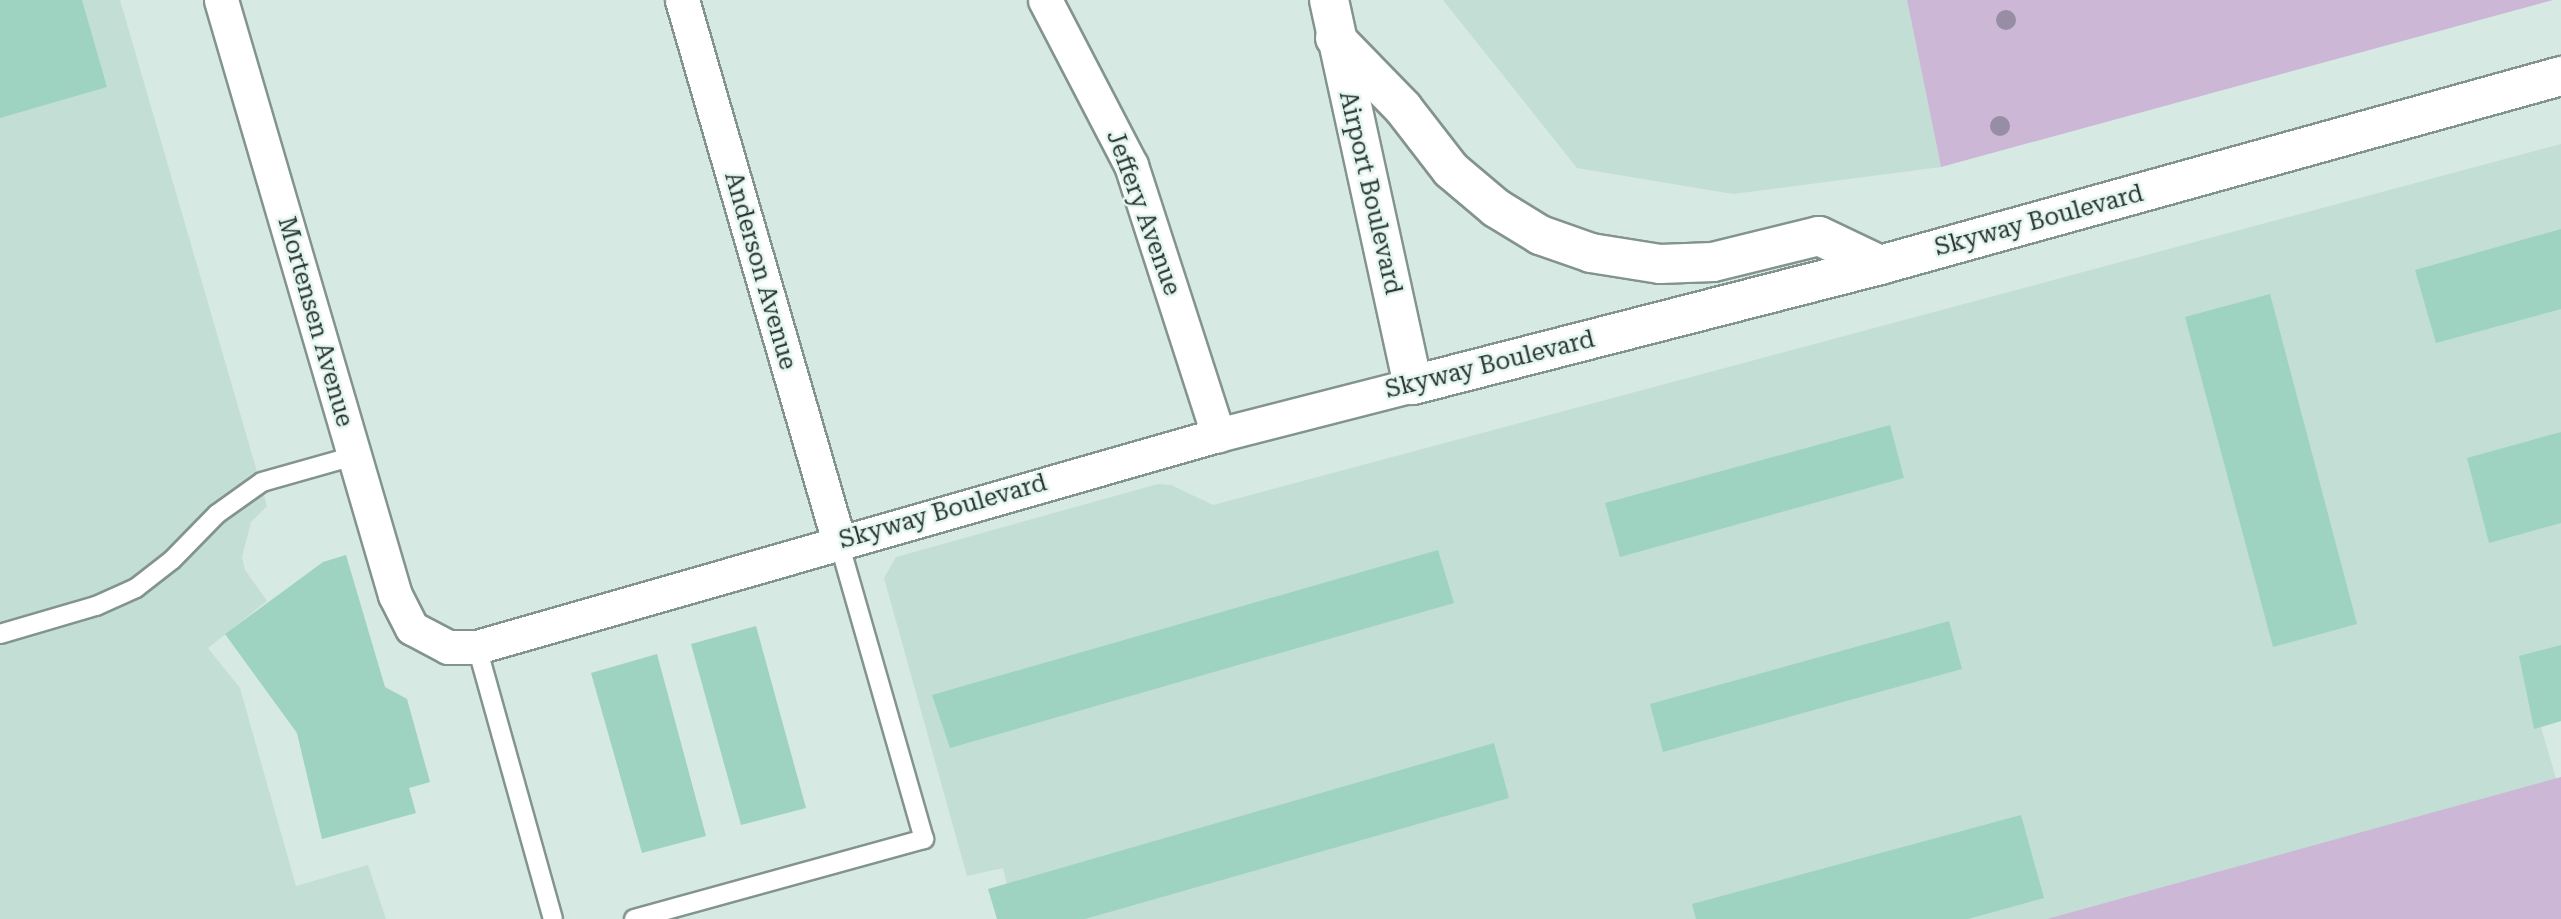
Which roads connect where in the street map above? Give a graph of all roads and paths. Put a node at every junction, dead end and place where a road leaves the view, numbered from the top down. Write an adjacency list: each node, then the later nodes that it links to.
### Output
1 (221, 0): 10 (street, Mortensen Avenue)
2 (682, 0): 11 (street, Anderson Avenue)
3 (1045, 0): 9 (street, Jeffery Avenue)
4 (1329, 0): 5 (main road, Airport Boulevard)
5 (1335, 38): 7 (main road); 8 (main road, Airport Boulevard)
6 (2561, 76): 7 (main road, Skyway Boulevard)
7 (1880, 265): 8 (main road, Skyway Boulevard)
8 (1413, 386): 9 (street, Skyway Boulevard)
9 (1218, 435): 11 (street, Skyway Boulevard)
10 (354, 456): 12 (lane); 13 (street, Mortensen Avenue)
11 (839, 541): 14 (street, Skyway Boulevard); 16 (lane)
12 (0, 634)
13 (422, 636): 14 (street, Skyway Boulevard)
14 (477, 647): 15 (lane)
15 (553, 919)
16 (634, 919)

